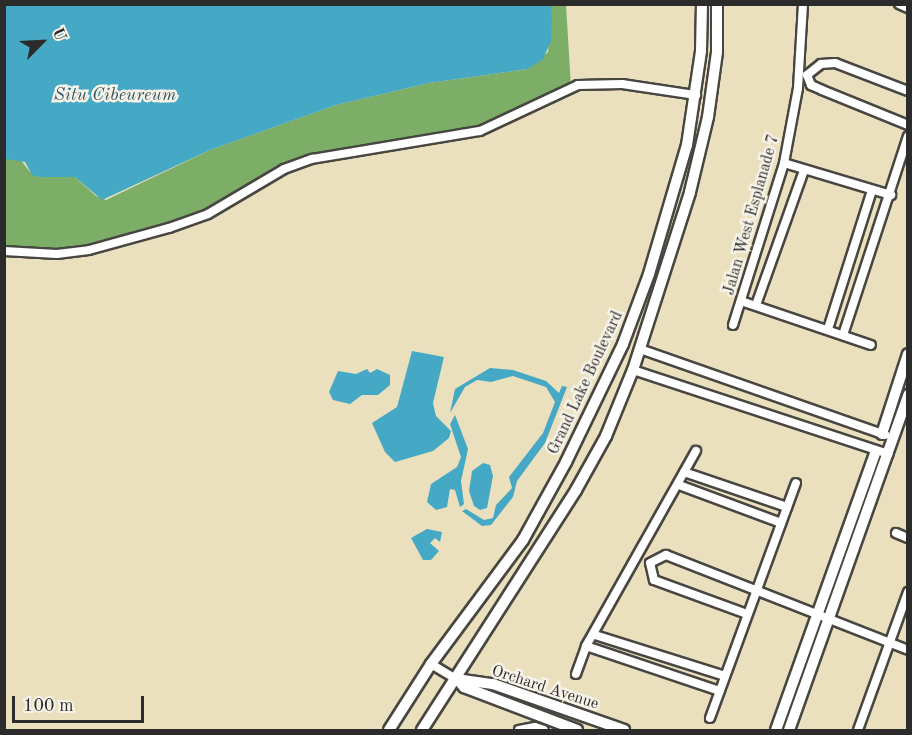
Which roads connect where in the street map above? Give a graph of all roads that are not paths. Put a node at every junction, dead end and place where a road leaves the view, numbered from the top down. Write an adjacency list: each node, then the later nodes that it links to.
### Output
1 (702, 4): 7 (street, Grand Lake Boulevard)
2 (717, 4): 19 (street, Grand Lake Boulevard)
3 (803, 4): 10 (street, Jalan West Esplanade 7)
4 (899, 4): 5 (street)
5 (908, 8)
6 (908, 91): 8 (street)
7 (696, 95): 14 (street); 17 (street, Grand Lake Boulevard)
8 (908, 125)
9 (908, 136): 13 (street)
10 (784, 163): 11 (street); 15 (street, Jalan West Esplanade 7)
11 (804, 170): 12 (street); 16 (street)
12 (872, 190): 13 (street); 20 (street)
13 (891, 195): 21 (street)
14 (4, 251)
15 (741, 300): 16 (street); 18 (street, Jalan West Esplanade 7)
16 (756, 305): 20 (street)
17 (632, 321): 19 (street); 26 (street, Grand Lake Boulevard)
18 (733, 325)
19 (648, 326): 23 (street, Grand Lake Boulevard)
20 (828, 329): 21 (street)
21 (843, 335): 22 (street)
22 (871, 345)
23 (640, 349): 25 (street, Grand Lake Boulevard); 29 (street)
24 (908, 354): 29 (street)
25 (633, 370): 28 (street, Grand Lake Boulevard); 32 (street)
26 (601, 390): 28 (street); 50 (street, Grand Lake Boulevard)
27 (908, 395): 30 (street)
28 (621, 399): 53 (street, Grand Lake Boulevard)
29 (882, 435): 30 (street); 32 (street)
30 (894, 437): 33 (street)
31 (696, 451): 34 (street)
32 (876, 451): 33 (street); 44 (street)
33 (889, 454): 45 (street)
34 (684, 472): 36 (street); 37 (street)
35 (796, 483): 37 (street)
36 (679, 485): 38 (street); 46 (street)
37 (787, 507): 38 (street)
38 (781, 523): 41 (street)
39 (896, 533): 40 (street)
40 (908, 538)
41 (756, 588): 43 (street); 43 (street); 44 (street)
42 (908, 592): 47 (street)
43 (747, 614): 52 (street)
44 (820, 614): 45 (street); 62 (street)
45 (831, 619): 47 (street); 63 (street)
46 (595, 635): 48 (street); 52 (street)
47 (888, 642): 49 (street); 64 (street)
48 (586, 646): 51 (street); 54 (street)
49 (908, 650)
50 (431, 664): 53 (street, Orchard Avenue); 56 (street, Grand Lake Boulevard)
51 (576, 674)
52 (725, 676): 54 (street)
53 (456, 679): 57 (street, Grand Lake Boulevard); 60 (street, Orchard Avenue); 61 (street, Orchard Avenue)
54 (720, 691): 55 (street)
55 (710, 718)
56 (389, 730)
57 (422, 730)
58 (519, 730): 59 (street)
59 (544, 730)
60 (577, 730)
61 (624, 730)
62 (776, 730)
63 (789, 730)
64 (858, 730)

